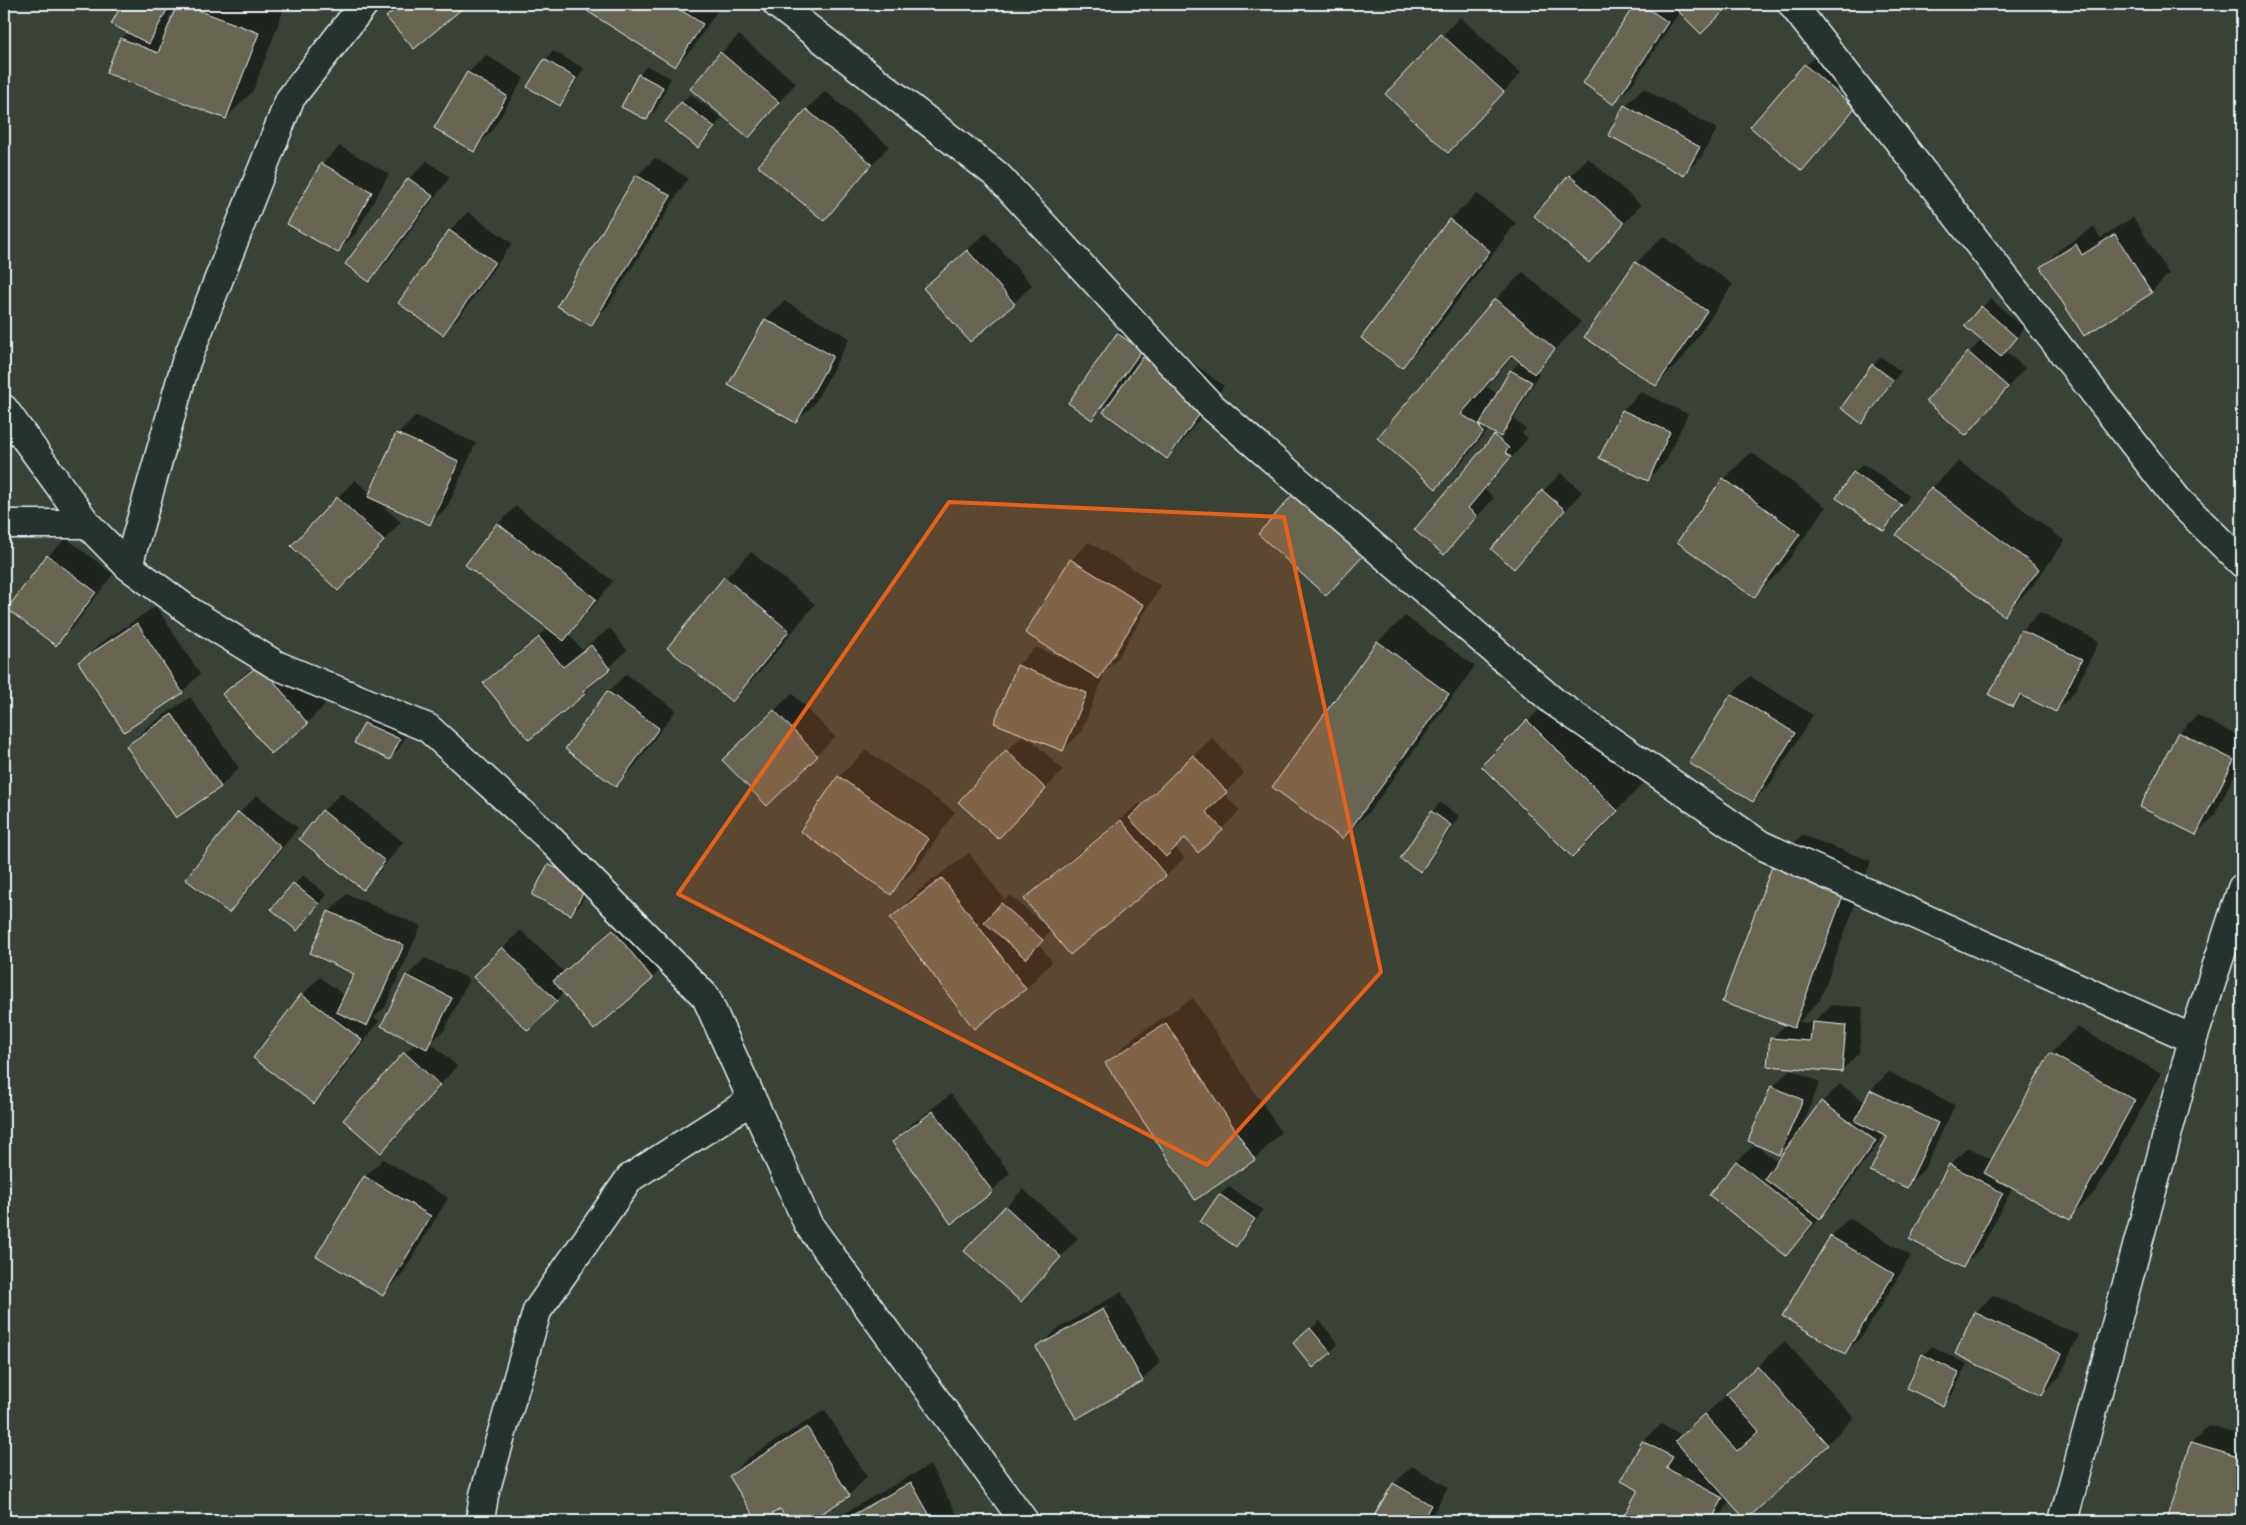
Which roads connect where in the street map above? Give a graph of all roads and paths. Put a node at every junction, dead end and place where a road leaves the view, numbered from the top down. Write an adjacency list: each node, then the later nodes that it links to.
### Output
1 (364, 4): 8 (street)
2 (777, 4): 10 (street)
3 (1792, 4): 7 (street)
4 (4, 409): 6 (street)
5 (4, 524): 6 (street)
6 (87, 524): 8 (street)
7 (2242, 563)
8 (128, 566): 11 (street)
9 (2242, 888): 10 (street)
10 (2193, 1040): 14 (street)
11 (752, 1100): 12 (street); 13 (street)
12 (480, 1521)
13 (1024, 1521)
14 (2063, 1521)

